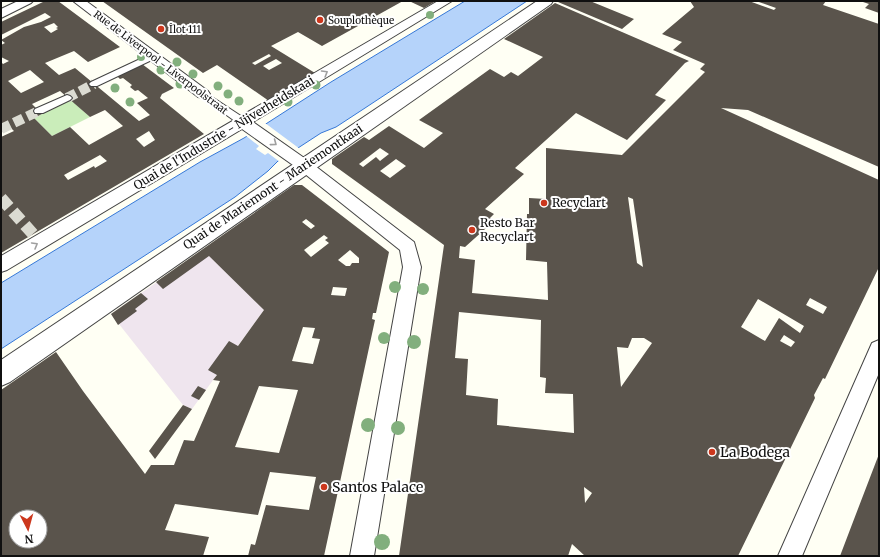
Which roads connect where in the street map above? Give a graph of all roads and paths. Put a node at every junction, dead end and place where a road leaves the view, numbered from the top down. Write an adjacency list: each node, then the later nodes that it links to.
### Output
1 (27, 1): 5 (street)
2 (79, 1): 6 (street, Rue de Liverpool - Liverpoolstraat)
3 (446, 1): 11 (street, Quai de l'Industrie - Nijverheidskaai, one-way to 3)
4 (546, 1): 12 (street, Quai de Mariemont - Mariemontkaai)
5 (1, 14)
6 (153, 56): 7 (street); 8 (street, Rue de Liverpool - Liverpoolstraat)
7 (94, 84)
8 (203, 94): 11 (street, Rue de Liverpool - Liverpoolstraat)
9 (67, 98): 10 (street)
10 (39, 111)
11 (249, 125): 12 (street, one-way to 12); 13 (street, Quai de l'Industrie - Nijverheidskaai, one-way to 11)
12 (299, 162): 15 (street, Quai de Mariemont - Mariemontkaai); 16 (street)
13 (1, 265)
14 (879, 349): 17 (street)
15 (1, 374)
16 (362, 556)
17 (790, 556)

